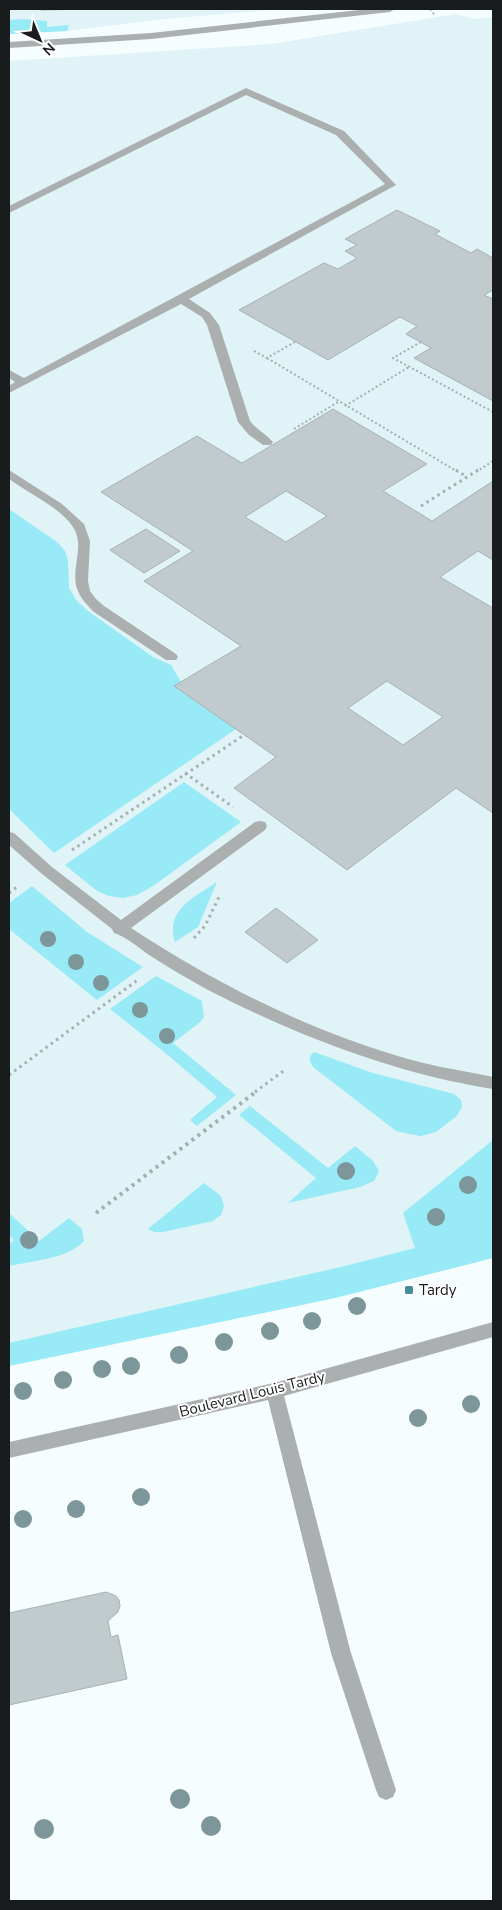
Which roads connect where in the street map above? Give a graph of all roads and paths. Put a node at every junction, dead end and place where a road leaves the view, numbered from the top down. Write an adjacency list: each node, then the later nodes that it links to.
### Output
1 (390, 9): 4 (street)
2 (430, 9): 3 (path)
3 (434, 14)
4 (9, 45)
5 (9, 210): 6 (street)
6 (181, 299): 7 (street); 13 (street)
7 (218, 338): 10 (path); 18 (street)
8 (295, 342): 10 (path)
9 (421, 342): 11 (path)
10 (267, 358): 15 (path)
11 (410, 367): 16 (path); 17 (path)
12 (9, 373): 13 (street)
13 (23, 382): 14 (street)
14 (9, 390)
15 (338, 402): 16 (path); 18 (path)
16 (345, 406): 21 (path)
17 (493, 412)
18 (267, 442)
19 (493, 461): 21 (path)
20 (9, 474): 23 (street)
21 (468, 477): 22 (path)
22 (422, 506)
23 (171, 657)
24 (244, 735): 25 (path)
25 (185, 773): 26 (path); 28 (path)
26 (260, 826): 30 (street)
27 (9, 836): 28 (street)
28 (44, 869): 29 (path); 30 (street)
29 (9, 893)
30 (119, 928): 32 (street)
31 (286, 1069): 33 (path)
32 (493, 1083)
33 (96, 1213)
34 (493, 1329): 35 (street, Boulevard Louis Tardy)
35 (274, 1391): 36 (street, Boulevard Louis Tardy); 37 (street)
36 (9, 1450)
37 (386, 1790)

